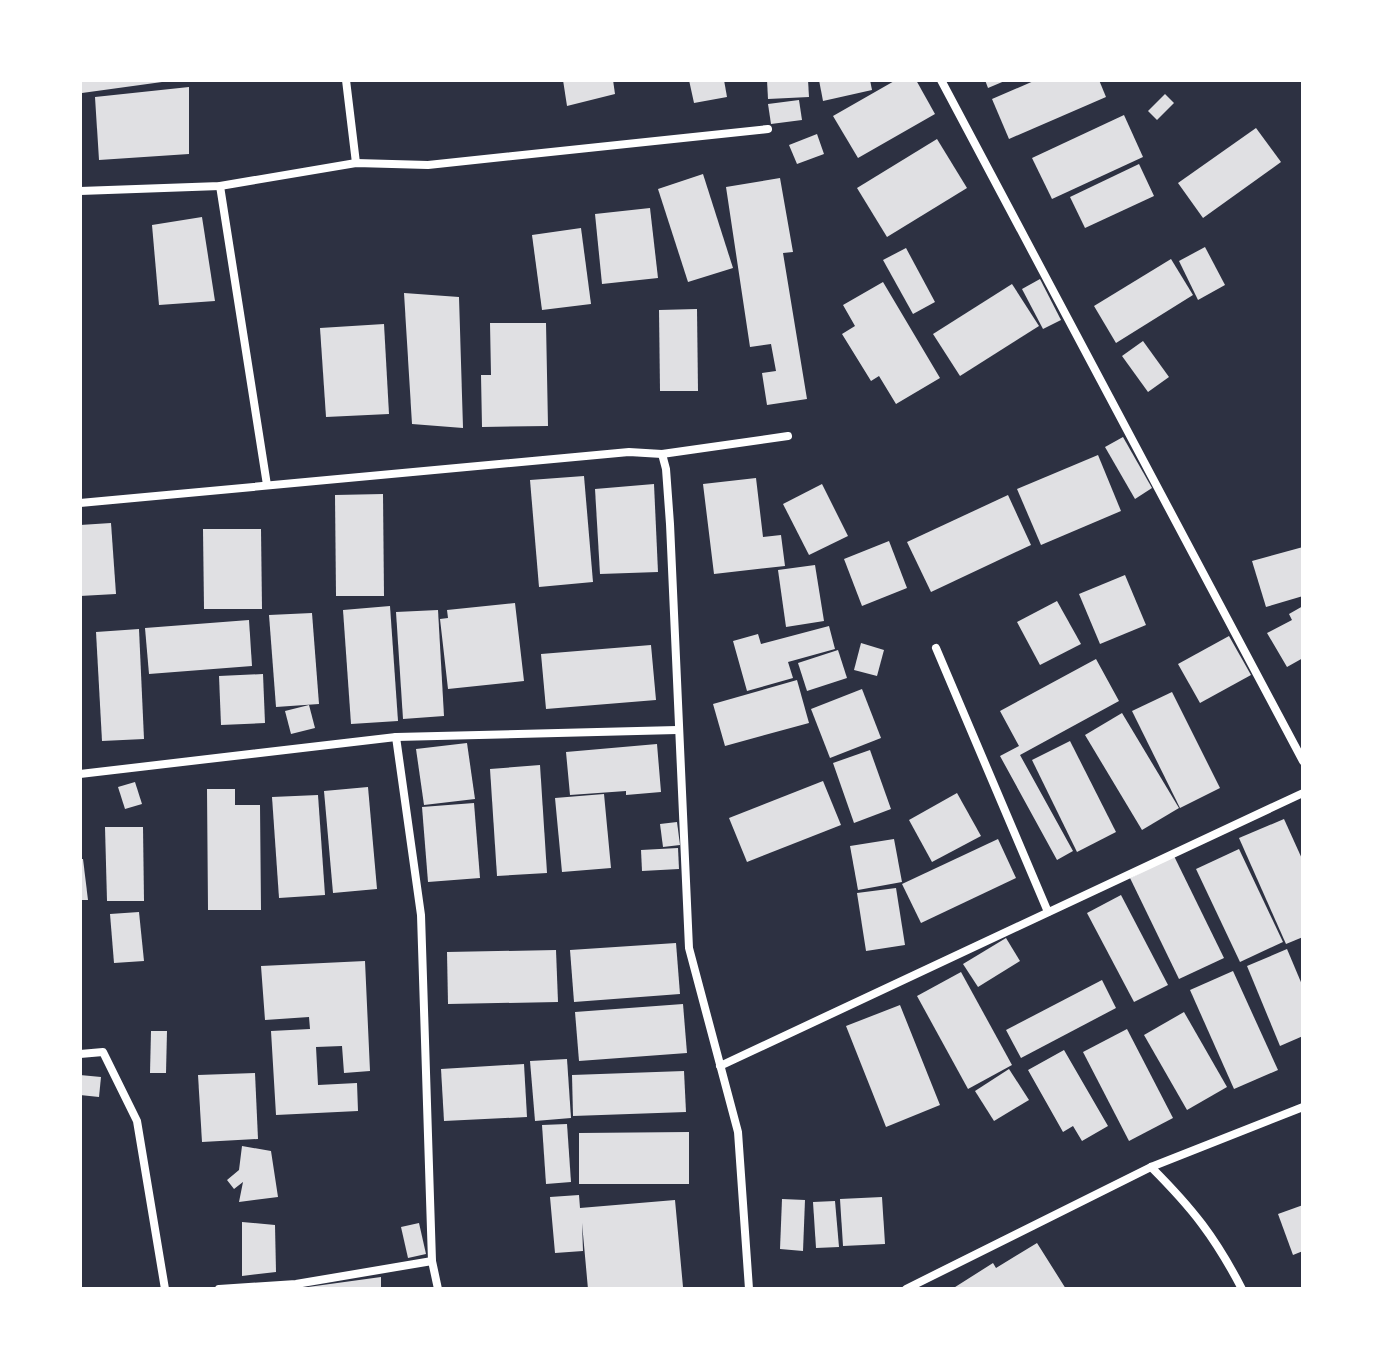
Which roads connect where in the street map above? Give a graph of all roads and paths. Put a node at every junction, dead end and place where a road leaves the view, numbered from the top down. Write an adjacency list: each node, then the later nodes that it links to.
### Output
1 (346, 80): 4 (street)
2 (941, 80): 14 (street)
3 (768, 129): 4 (street)
4 (356, 163): 5 (street)
5 (220, 186): 6 (street); 9 (street)
6 (80, 191)
7 (788, 436): 8 (street)
8 (662, 454): 9 (street); 12 (street)
9 (267, 485): 10 (street)
10 (80, 503)
11 (936, 648): 17 (street)
12 (677, 730): 13 (street); 19 (street)
13 (396, 737): 15 (street); 22 (street)
14 (1303, 761)
15 (80, 774)
16 (1303, 793): 17 (street)
17 (1048, 912): 19 (street)
18 (80, 1054): 23 (street)
19 (720, 1066): 26 (street)
20 (1303, 1107): 21 (street)
21 (1151, 1167): 27 (street); 28 (street)
22 (432, 1261): 24 (street); 25 (street)
23 (165, 1289)
24 (219, 1289)
25 (438, 1289)
26 (749, 1289)
27 (906, 1289)
28 (1242, 1289)

